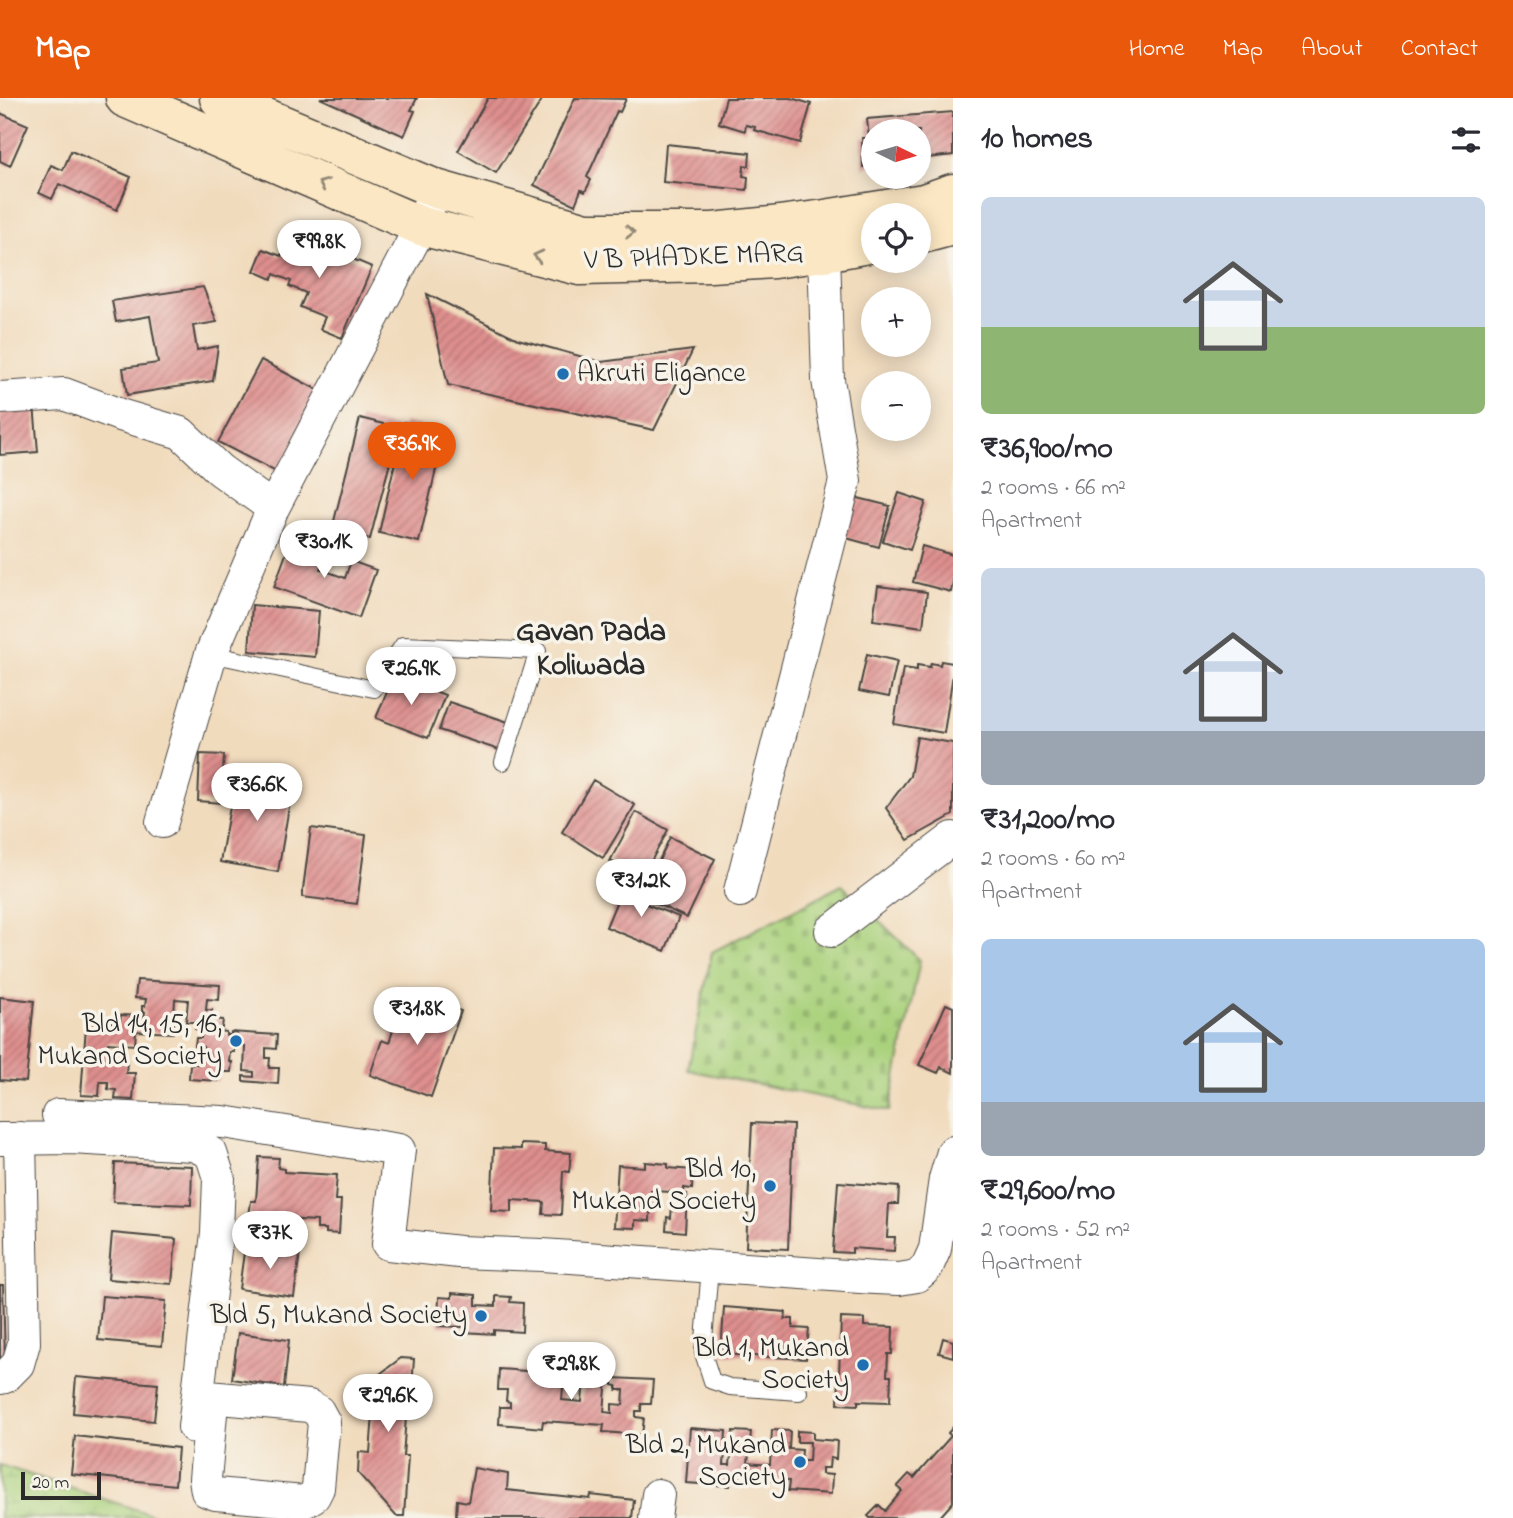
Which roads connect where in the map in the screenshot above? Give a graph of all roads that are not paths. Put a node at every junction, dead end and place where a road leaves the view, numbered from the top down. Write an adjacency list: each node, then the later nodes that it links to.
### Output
1 (219, 98): 3 (main road, V B PHADKE MARG)
2 (148, 103): 5 (main road, V B PHADKE MARG, one-way to 2)
3 (436, 189): 5 (street); 10 (main road, V B PHADKE MARG, one-way to 10)
4 (953, 193): 8 (main road, V B PHADKE MARG)
5 (421, 226): 10 (main road, V B PHADKE MARG, one-way to 5); 12 (street)
6 (953, 226): 7 (main road)
7 (931, 232)
8 (825, 236): 9 (main road, V B PHADKE MARG); 10 (main road, V B PHADKE MARG); 17 (street)
9 (861, 241)
10 (772, 243)
11 (0, 398): 12 (street)
12 (273, 508): 13 (street)
13 (211, 654): 14 (lane); 15 (street)
14 (503, 762)
15 (162, 822)
16 (953, 838): 18 (street)
17 (740, 891)
18 (831, 932)
19 (58, 1115): 22 (street)
20 (10, 1138): 23 (street); 25 (street)
21 (953, 1152): 22 (street)
22 (710, 1267): 24 (lane)
23 (0, 1378)
24 (799, 1392)
25 (205, 1397): 25 (street); 26 (street)
26 (194, 1427)

